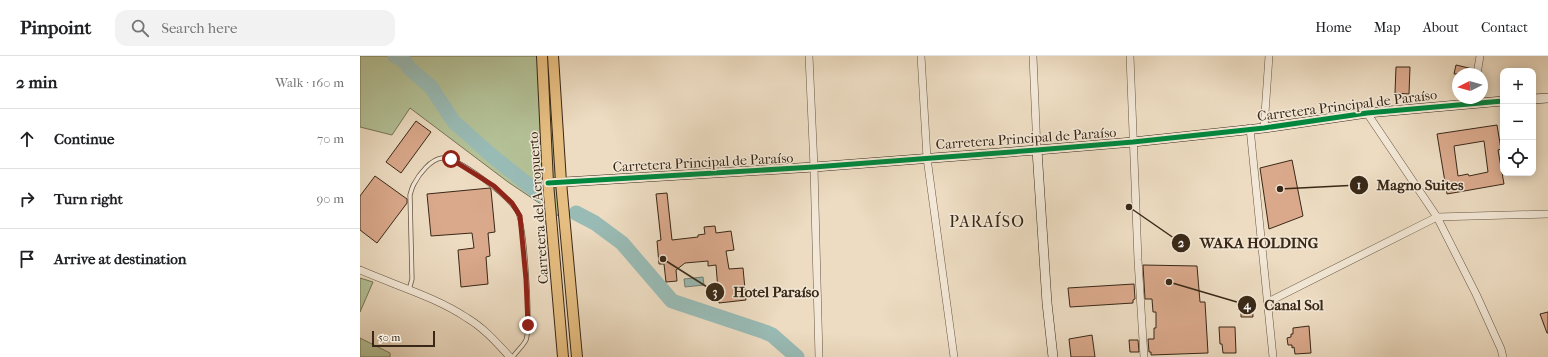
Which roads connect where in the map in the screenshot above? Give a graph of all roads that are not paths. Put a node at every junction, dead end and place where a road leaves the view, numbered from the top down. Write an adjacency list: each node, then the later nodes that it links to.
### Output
1 (542, 56): 23 (main road, Carretera del Aeropuerto)
2 (554, 56): 22 (main road, Carretera del Aeropuerto)
3 (809, 56): 21 (street)
4 (921, 56): 20 (street)
5 (1033, 56): 19 (street)
6 (1130, 56): 18 (street)
7 (1269, 56): 17 (street)
8 (1480, 56): 9 (street)
9 (1478, 68)
10 (1548, 98): 11 (street)
11 (1536, 99)
12 (1488, 101): 13 (street, Carretera Principal de Paraíso)
13 (1500, 101)
14 (1452, 103): 15 (street, Carretera Principal de Paraíso)
15 (1368, 114): 17 (street, Carretera Principal de Paraíso); 25 (street)
16 (1250, 128): 17 (street, Carretera Principal de Paraíso); 18 (street, Carretera Principal de Paraíso); 28 (street)
17 (1264, 128)
18 (1133, 142): 19 (street, Carretera Principal de Paraíso); 35 (street)
19 (1037, 150): 20 (street, Carretera Principal de Paraíso); 34 (street)
20 (927, 158): 21 (street, Carretera Principal de Paraíso); 33 (street)
21 (814, 167): 22 (street, Carretera Principal de Paraíso); 32 (street)
22 (561, 182): 23 (street, Carretera Principal de Paraíso); 31 (main road, Carretera del Aeropuerto)
23 (548, 183): 30 (main road, Carretera del Aeropuerto)
24 (1548, 214): 25 (street)
25 (1437, 217): 28 (street); 37 (street)
26 (360, 270): 27 (street)
27 (409, 291): 29 (street); 29 (lane)
28 (1268, 302): 36 (street)
29 (511, 357)
30 (564, 357)
31 (577, 357)
32 (819, 357)
33 (954, 357)
34 (1054, 357)
35 (1144, 357)
36 (1273, 357)
37 (1503, 357)

